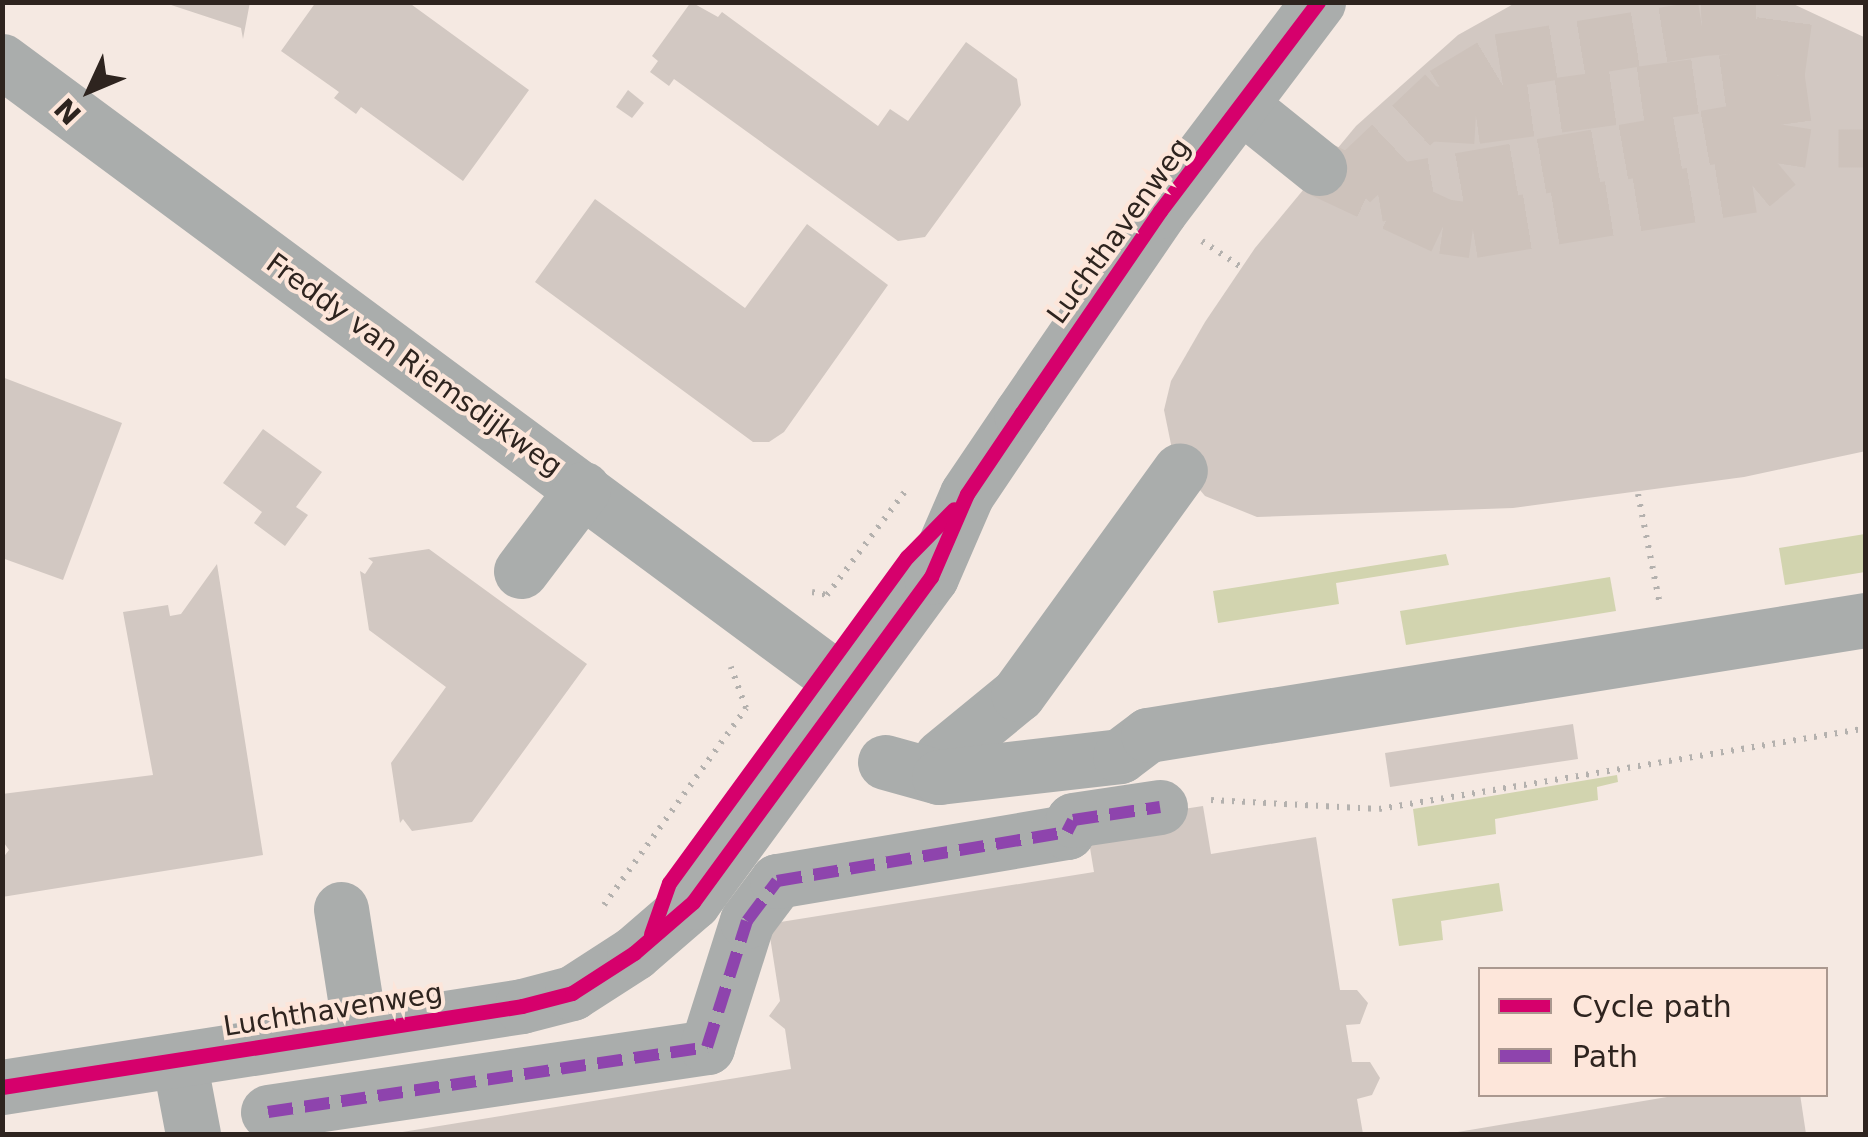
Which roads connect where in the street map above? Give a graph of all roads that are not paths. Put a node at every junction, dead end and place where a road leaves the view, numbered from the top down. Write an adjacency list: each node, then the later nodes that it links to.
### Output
1 (1318, 2): 3 (street, Luchthavenweg)
2 (2, 62): 6 (street, Freddy van Riemsdijkweg)
3 (1242, 106): 4 (street); 7 (street, Luchthavenweg)
4 (1319, 168)
5 (1180, 470): 13 (street)
6 (582, 489): 8 (street); 10 (street, Freddy van Riemsdijkweg)
7 (968, 494): 10 (street, Luchthavenweg); 12 (street, Luchthavenweg)
8 (521, 571)
9 (1866, 620): 11 (street)
10 (824, 669): 17 (street, Luchthavenweg)
11 (1148, 735): 13 (street); 14 (street)
12 (801, 754): 14 (street); 17 (street, Luchthavenweg)
13 (941, 757): 14 (street)
14 (885, 762)
15 (1160, 808): 21 (street)
16 (341, 909): 18 (street)
17 (651, 934): 18 (street, Luchthavenweg)
18 (360, 1031): 19 (street, Luchthavenweg)
19 (179, 1060): 20 (street, Luchthavenweg); 22 (street)
20 (2, 1087)
21 (268, 1112)
22 (192, 1134)

